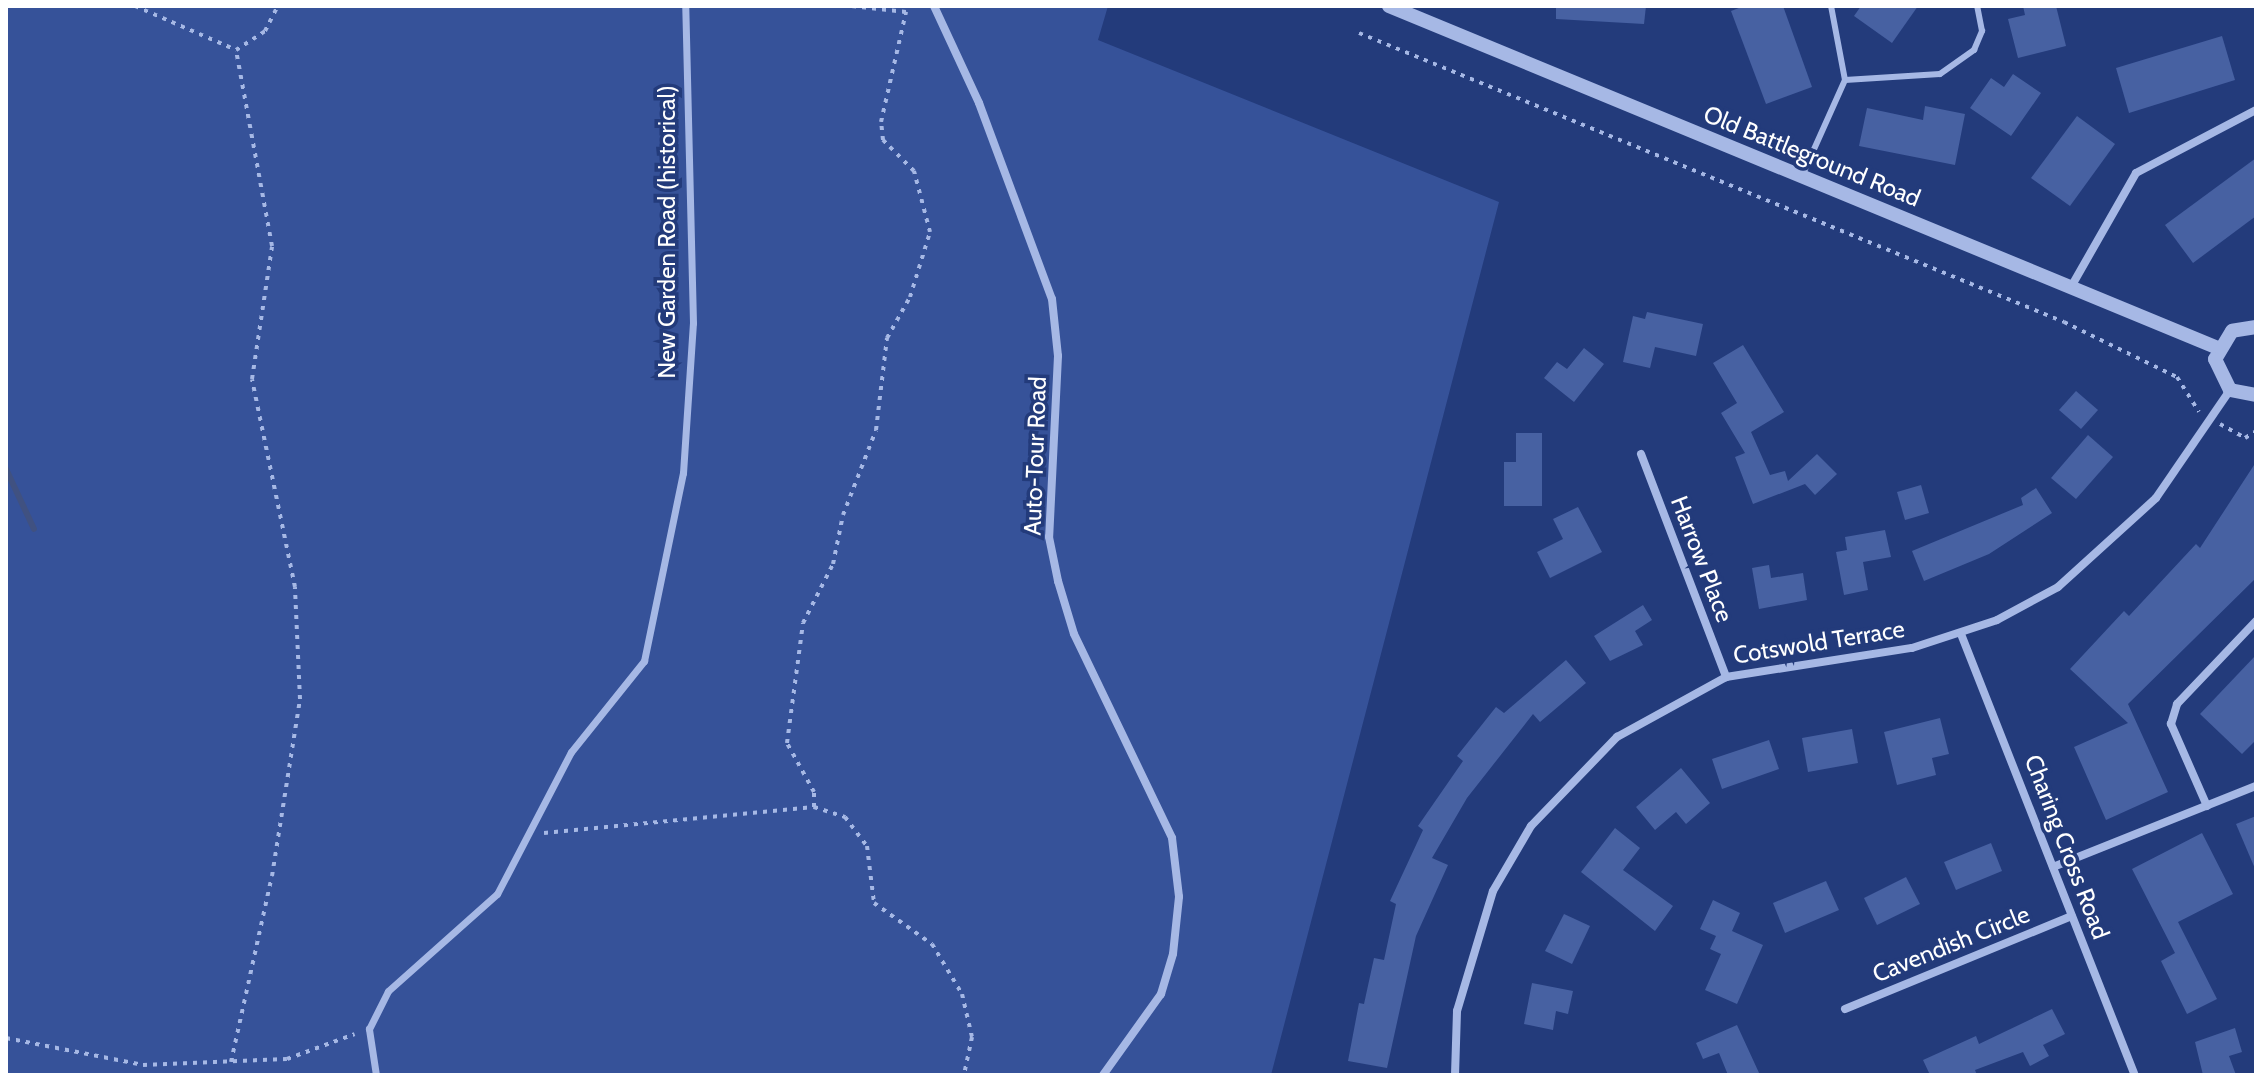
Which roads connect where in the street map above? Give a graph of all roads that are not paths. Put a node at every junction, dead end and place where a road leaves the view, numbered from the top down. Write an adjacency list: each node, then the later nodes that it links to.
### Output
1 (685, 6): 23 (street, New Garden Road (historical))
2 (934, 6): 24 (street, Auto-Tour Road)
3 (1389, 6): 8 (street, Old Battleground Road)
4 (1831, 6): 6 (lane)
5 (1977, 6): 6 (lane)
6 (1845, 80): 8 (lane)
7 (2256, 110): 9 (street)
8 (1802, 176): 9 (street, Old Battleground Road)
9 (2071, 287): 11 (street, Old Battleground Road)
10 (2256, 327): 11 (street)
11 (2218, 348): 12 (street)
12 (2230, 390): 13 (street); 16 (street, Cotswold Terrace)
13 (2256, 395)
14 (1641, 454): 17 (street, Harrow Place)
15 (2256, 621): 19 (street)
16 (1961, 634): 17 (street, Cotswold Terrace); 20 (street, Charing Cross Road)
17 (1726, 677): 25 (street, Cotswold Terrace)
18 (2256, 786): 19 (street)
19 (2207, 806): 20 (street)
20 (2053, 867): 21 (street, Charing Cross Road)
21 (2072, 916): 22 (street, Cavendish Circle); 26 (street, Charing Cross Road)
22 (1845, 1009)
23 (376, 1075)
24 (1103, 1075)
25 (1455, 1075)
26 (2135, 1075)

